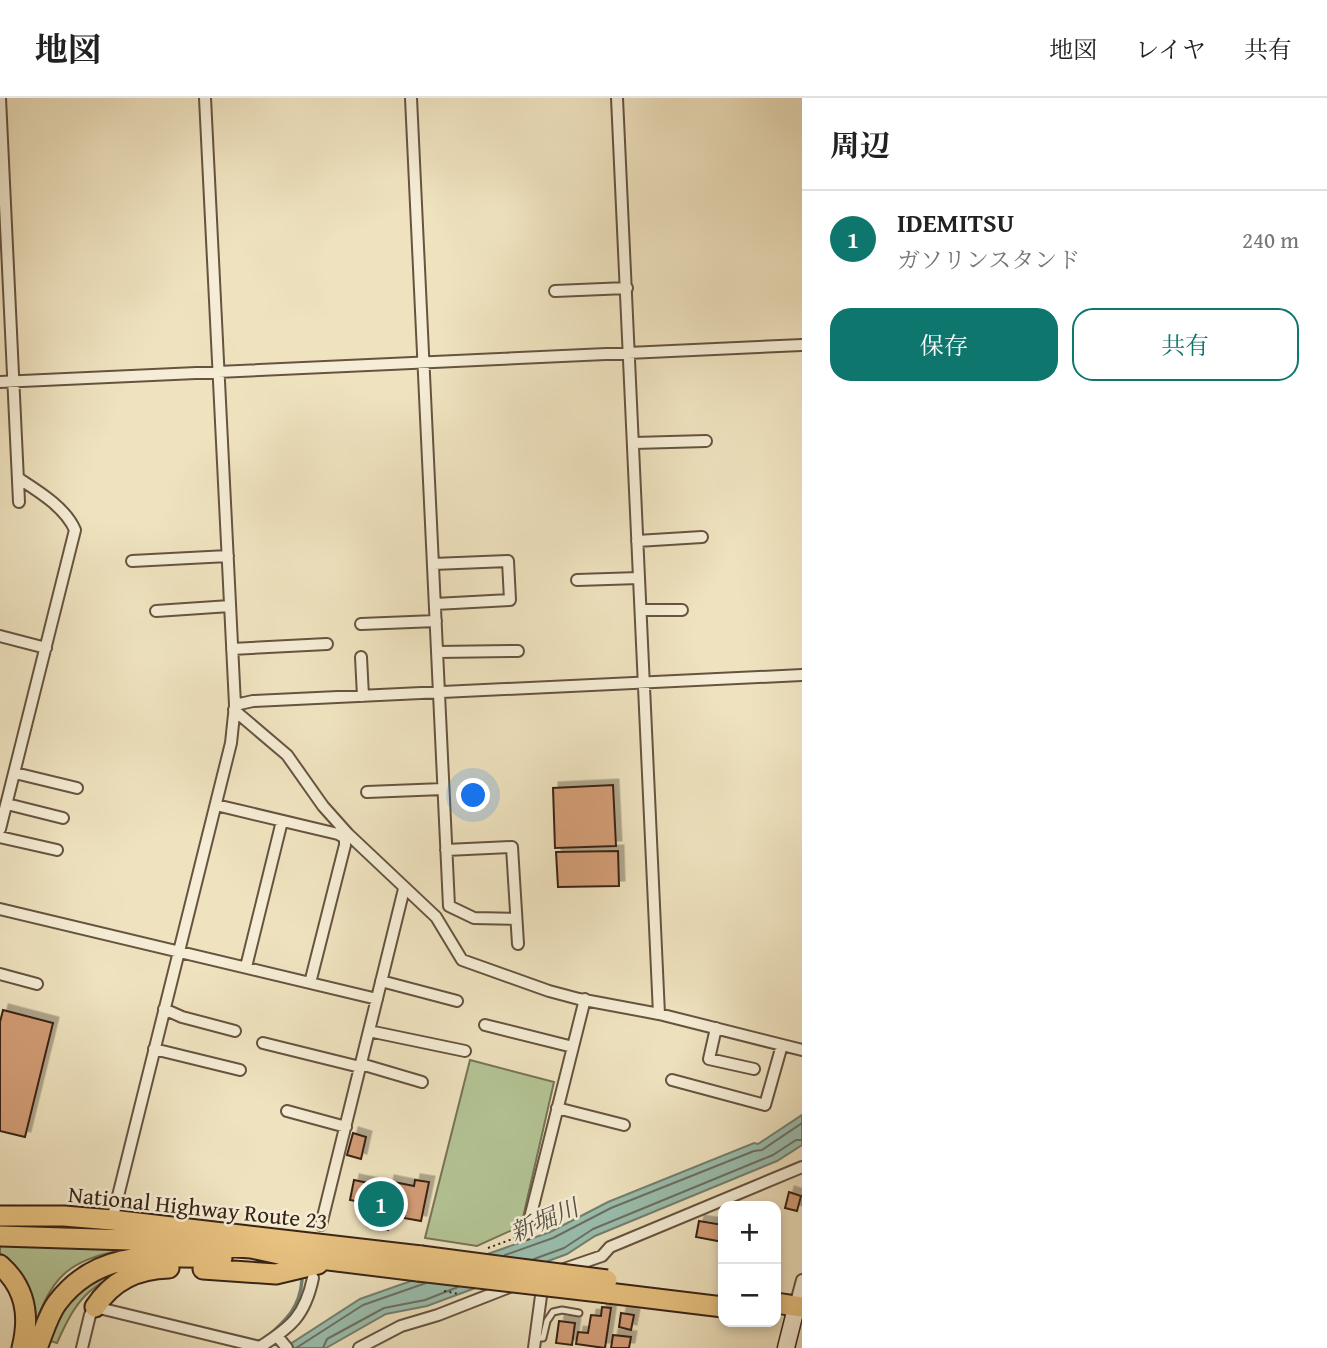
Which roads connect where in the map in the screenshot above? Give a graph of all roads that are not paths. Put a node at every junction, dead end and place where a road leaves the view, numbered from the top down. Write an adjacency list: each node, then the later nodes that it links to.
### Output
1 (0, 98): 11 (street)
2 (205, 98): 10 (street)
3 (411, 98): 9 (street)
4 (617, 98): 5 (street)
5 (626, 288): 6 (street); 8 (street)
6 (555, 291)
7 (802, 345): 8 (street)
8 (630, 353): 9 (street); 14 (street)
9 (423, 361): 10 (street); 21 (street)
10 (219, 371): 11 (street); 19 (street)
11 (13, 381): 12 (street); 15 (street)
12 (0, 382)
13 (706, 441): 14 (street)
14 (634, 443): 18 (street)
15 (18, 478): 16 (street); 33 (street)
16 (19, 502)
17 (702, 537): 18 (street)
18 (637, 541): 22 (street)
19 (228, 556): 20 (street); 25 (street)
20 (132, 561)
21 (433, 564): 24 (street); 24 (street)
22 (639, 578): 23 (street); 26 (street)
23 (577, 580)
24 (435, 604): 29 (street)
25 (230, 606): 28 (street); 34 (street)
26 (641, 610): 27 (street); 39 (street)
27 (682, 610)
28 (156, 611)
29 (436, 621): 30 (street); 36 (street)
30 (361, 624)
31 (0, 636): 33 (street)
32 (327, 644): 34 (street)
33 (46, 648): 43 (street)
34 (232, 649): 42 (street)
35 (518, 651): 36 (street)
36 (437, 652): 40 (street)
37 (360, 657): 41 (street)
38 (802, 675): 39 (street)
39 (645, 683): 40 (street); 72 (street)
40 (438, 693): 41 (street); 45 (street)
41 (363, 696): 42 (street)
42 (234, 707): 48 (street); 52 (street)
43 (15, 773): 44 (street); 47 (street)
44 (77, 788)
45 (443, 789): 46 (street); 55 (street)
46 (367, 792)
47 (7, 804): 49 (street); 51 (street)
48 (216, 805): 50 (street); 62 (street)
49 (63, 818)
50 (282, 821): 52 (street); 63 (street)
51 (0, 830)
52 (346, 836): 56 (street); 66 (street)
53 (0, 837): 54 (street)
54 (57, 850)
55 (446, 850): 57 (street); 60 (street)
56 (404, 889): 59 (street); 65 (street)
57 (449, 906): 59 (street); 60 (street)
58 (0, 909): 62 (street)
59 (436, 917): 69 (street)
60 (516, 919): 61 (street)
61 (518, 944)
62 (180, 952): 63 (street); 71 (street)
63 (246, 967): 66 (street)
64 (0, 975): 67 (street)
65 (381, 981): 68 (street); 70 (street)
66 (310, 983): 68 (street)
67 (37, 984)
68 (377, 999): 76 (street)
69 (585, 999): 72 (street); 79 (street)
70 (457, 1001)
71 (164, 1009): 75 (street); 80 (street)
72 (659, 1014): 74 (street)
73 (485, 1026): 79 (street)
74 (716, 1028): 78 (street); 84 (street)
75 (235, 1031)
76 (369, 1031): 82 (street); 83 (street)
77 (264, 1043): 83 (street)
78 (782, 1045): 81 (street); 86 (street)
79 (573, 1047): 88 (street)
80 (154, 1049): 85 (street); 96 (street)
81 (802, 1050)
82 (465, 1051)
83 (360, 1065): 87 (street); 91 (street)
84 (754, 1069)
85 (240, 1070)
86 (672, 1080)
87 (422, 1082)
88 (558, 1108): 90 (street); 98 (street)
89 (287, 1111): 91 (street)
90 (624, 1125)
91 (346, 1126): 97 (street)
92 (802, 1167): 104 (street)
93 (0, 1210): 95 (highway)
94 (0, 1216): 95 (highway, National Highway Route 23)
95 (64, 1216): 96 (highway, National Highway Route 23)
96 (112, 1220): 102 (highway, National Highway Route 23)
97 (321, 1225)
98 (526, 1234)
99 (0, 1237): 100 (highway, National Highway Route 23)
100 (279, 1254): 101 (highway, National Highway Route 23); 116 (highway)
101 (333, 1261): 102 (highway, National Highway Route 23); 110 (highway)
102 (420, 1263): 107 (highway, National Highway Route 23, bridge)
103 (0, 1265): 115 (highway)
104 (544, 1274): 114 (street); 118 (street)
105 (313, 1278): 113 (street)
106 (802, 1280): 111 (street)
107 (609, 1286): 108 (highway, National Highway Route 23); 109 (highway, National Highway Route 23)
108 (718, 1296)
109 (718, 1306)
110 (95, 1307): 113 (street); 117 (street)
111 (791, 1311): 119 (main road)
112 (579, 1313): 114 (lane)
113 (282, 1342)
114 (535, 1343)
115 (22, 1348)
116 (37, 1348)
117 (82, 1348)
118 (359, 1348)
119 (786, 1348)

